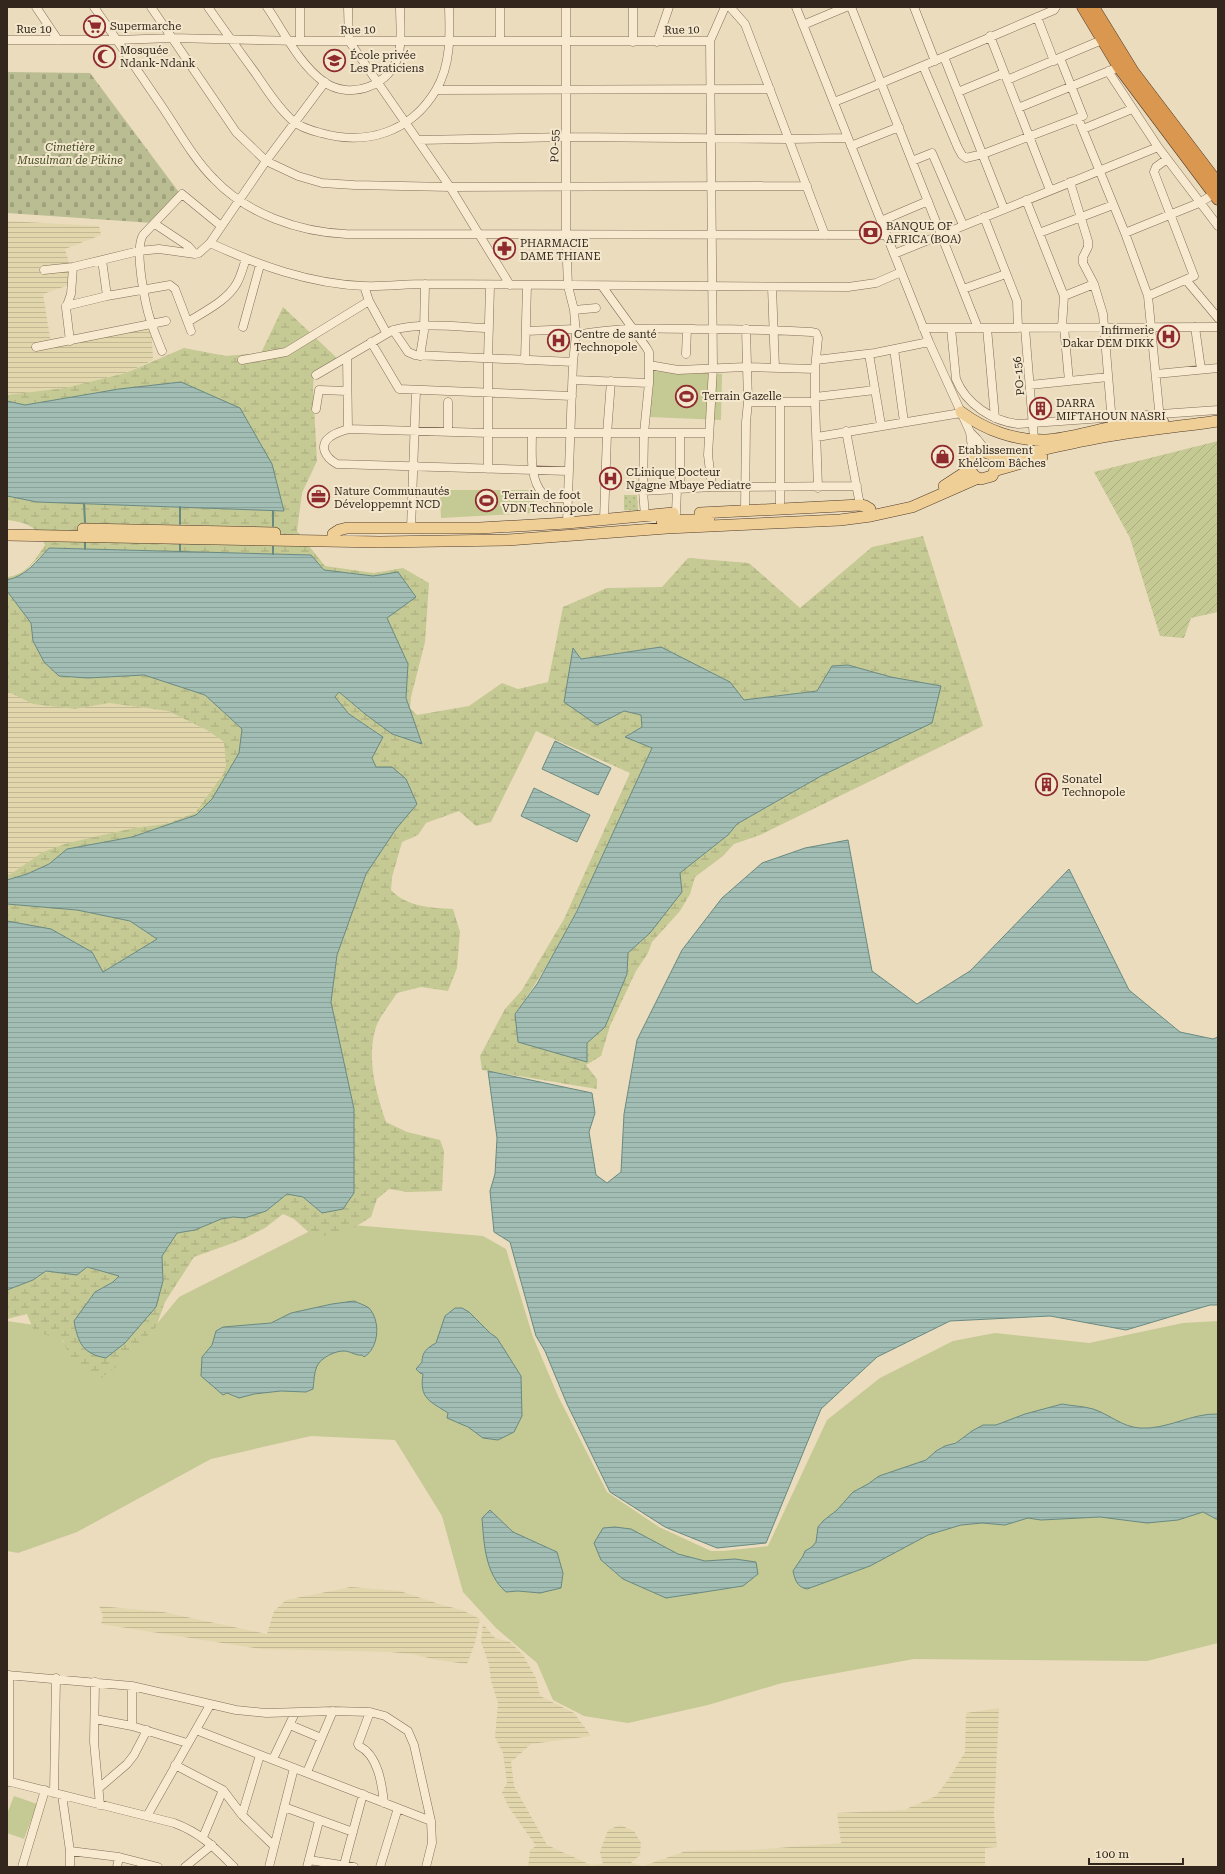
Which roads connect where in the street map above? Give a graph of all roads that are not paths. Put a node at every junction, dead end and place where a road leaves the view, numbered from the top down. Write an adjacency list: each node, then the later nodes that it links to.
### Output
1 (36, 7): 28 (street)
2 (94, 7): 29 (street)
3 (151, 7): 26 (street)
4 (208, 7): 30 (street)
5 (267, 7): 35 (street)
6 (300, 7): 36 (street)
7 (348, 7): 37 (street)
8 (400, 7): 31 (street)
9 (449, 7): 32 (street)
10 (500, 7): 38 (street)
11 (566, 7): 33 (street, PO-55)
12 (633, 7): 40 (street)
13 (669, 7): 41 (street)
14 (725, 7): 39 (street)
15 (730, 7): 53 (street)
16 (796, 7): 24 (street)
17 (846, 7): 24 (street)
18 (851, 7): 50 (street)
19 (914, 7): 44 (street)
20 (1056, 7): 23 (street)
21 (1083, 7): 34 (highway)
22 (1093, 7): 84 (highway)
23 (1037, 17): 25 (street); 43 (street)
24 (803, 25): 57 (street)
25 (990, 36): 42 (street); 47 (street)
26 (172, 38): 29 (street, Rue 10); 30 (street, Rue 10); 75 (street)
27 (7, 40): 28 (street, Rue 10)
28 (58, 40): 29 (street, Rue 10)
29 (117, 40): 85 (street)
30 (230, 40): 35 (street, Rue 10); 61 (street)
31 (400, 40): 32 (street, Rue 10); 37 (street, Rue 10); 49 (street)
32 (450, 40): 38 (street, Rue 10); 54 (street)
33 (567, 40): 38 (street, Rue 10); 40 (street, Rue 10); 52 (street, PO-55)
34 (1102, 40): 43 (street); 46 (highway)
35 (290, 41): 36 (street, Rue 10); 48 (street)
36 (300, 41): 37 (street, Rue 10)
37 (349, 41): 49 (street)
38 (500, 41)
39 (710, 41): 41 (street, Rue 10); 55 (street)
40 (633, 42): 41 (street, Rue 10)
41 (657, 42)
42 (944, 57): 44 (street); 56 (street)
43 (1057, 59): 47 (street); 51 (street)
44 (935, 61): 45 (street)
45 (923, 66): 50 (street); 73 (street)
46 (1114, 69): 51 (street); 59 (street); 84 (highway)
47 (1006, 76): 56 (street); 58 (street)
48 (325, 82): 49 (street); 61 (street)
49 (377, 83): 62 (street)
50 (881, 83): 57 (street); 63 (street)
51 (1072, 86): 58 (street); 60 (street)
52 (566, 89): 54 (street); 55 (street); 66 (street, PO-55)
53 (770, 89): 55 (street); 69 (street)
54 (437, 90): 62 (street)
55 (710, 90): 68 (street)
56 (958, 92): 73 (street)
57 (834, 102): 67 (street)
58 (1018, 108): 65 (street)
59 (1132, 109): 64 (street); 72 (street)
60 (1078, 118): 64 (street); 65 (street)
61 (294, 122): 62 (street); 75 (street)
62 (406, 122): 70 (street)
63 (899, 127): 71 (street); 76 (street)
64 (1083, 129): 77 (street)
65 (1029, 136): 73 (street); 83 (street)
66 (566, 137): 68 (street); 70 (street); 82 (street, PO-55)
67 (848, 138): 69 (street); 71 (street)
68 (711, 139): 69 (street); 79 (street)
69 (789, 139): 80 (street)
70 (418, 140): 81 (street)
71 (851, 146): 94 (street)
72 (1158, 147): 74 (street); 77 (street)
73 (983, 154): 90 (street)
74 (1167, 159): 89 (street); 91 (street)
75 (266, 161): 81 (street); 85 (street)
76 (912, 161): 87 (street); 97 (street)
77 (1100, 170): 78 (street); 88 (street)
78 (1070, 182): 83 (street); 93 (street)
79 (711, 186): 80 (street); 82 (street); 106 (street)
80 (807, 186): 103 (street)
81 (450, 187): 82 (street); 102 (street)
82 (565, 187): 105 (street, PO-55)
83 (1050, 190): 86 (street)
84 (1217, 192): 89 (street)
85 (240, 200): 96 (street); 102 (street)
86 (1026, 200): 90 (street); 99 (street)
87 (928, 201): 94 (street); 101 (street)
88 (1113, 204): 93 (street); 100 (street)
89 (1200, 204): 91 (street); 98 (street)
90 (1004, 209): 92 (street)
91 (1171, 216): 100 (street); 118 (street)
92 (984, 217): 97 (street); 117 (street, PO-156)
93 (1081, 217): 99 (street); 120 (street)
94 (881, 221): 104 (street)
95 (155, 224): 96 (street); 108 (street); 109 (street)
96 (221, 226): 107 (street)
97 (963, 226): 101 (street)
98 (1218, 226)
99 (1039, 233): 132 (street)
100 (1125, 233): 133 (street)
101 (941, 234): 110 (street); 129 (street)
102 (480, 235): 105 (street); 121 (street)
103 (825, 235): 104 (street); 106 (street)
104 (886, 235): 110 (street)
105 (566, 236): 106 (street); 125 (street, PO-55)
106 (711, 236): 127 (street)
107 (210, 243): 109 (street); 111 (street)
108 (139, 251): 109 (street); 112 (street); 130 (street)
109 (195, 254)
110 (894, 254): 116 (street)
111 (246, 259): 113 (street); 140 (street)
112 (102, 260): 114 (street); 131 (street)
113 (260, 265): 123 (street); 143 (street)
114 (73, 267): 115 (street); 135 (street)
115 (44, 270)
116 (901, 272): 128 (street); 151 (street)
117 (1006, 274): 129 (street); 155 (street, PO-156)
118 (1186, 280): 133 (street); 138 (street)
119 (425, 284): 123 (street); 124 (street); 142 (street)
120 (1094, 284): 132 (street); 145 (street)
121 (510, 285): 122 (street); 124 (street)
122 (527, 285): 125 (street); 162 (street)
123 (364, 286): 134 (street)
124 (490, 286): 149 (street)
125 (568, 286): 126 (street); 137 (street, PO-55)
126 (602, 286): 127 (street); 150 (street)
127 (712, 287): 128 (street); 157 (street)
128 (772, 287): 159 (street)
129 (963, 288): 153 (street)
130 (144, 289): 131 (street); 140 (street); 141 (street)
131 (107, 296): 135 (street)
132 (1064, 296): 144 (street)
133 (1148, 296): 146 (street)
134 (369, 301): 161 (street); 175 (street)
135 (66, 306): 164 (street)
136 (596, 308): 137 (street)
137 (574, 310): 163 (street, PO-55)
138 (1218, 318)
139 (166, 321): 141 (street)
140 (188, 322): 160 (street)
141 (152, 325): 164 (street); 169 (street)
142 (424, 326): 149 (street); 161 (street); 172 (street)
143 (243, 327)
144 (1063, 327): 145 (street); 155 (street); 191 (street)
145 (1104, 327): 146 (street); 188 (street)
146 (1151, 327): 147 (street); 186 (street)
147 (1195, 327): 148 (street); 185 (street)
148 (1218, 327)
149 (489, 328): 174 (street)
150 (634, 328): 156 (street); 163 (street); 179 (street)
151 (923, 328): 152 (street); 166 (street)
152 (951, 328): 153 (street); 206 (street)
153 (978, 328): 154 (street)
154 (987, 328): 155 (street); 206 (street)
155 (1022, 328): 193 (street, PO-156)
156 (687, 329): 157 (street); 170 (street)
157 (713, 329): 158 (street); 181 (street)
158 (746, 329): 159 (street); 180 (street)
159 (774, 330): 177 (street); 182 (street)
160 (192, 331)
161 (390, 331): 165 (street); 172 (street)
162 (526, 331): 163 (street); 176 (street)
163 (576, 332): 178 (street, PO-55)
164 (70, 341): 167 (street)
165 (371, 342): 173 (street); 194 (street)
166 (929, 342): 168 (street); 205 (street)
167 (36, 347)
168 (894, 349): 171 (street); 208 (street)
169 (162, 351)
170 (686, 354)
171 (869, 354): 177 (street); 195 (street)
172 (420, 356): 174 (street)
173 (347, 357): 187 (street); 196 (street)
174 (488, 359): 176 (street); 197 (street)
175 (242, 360)
176 (525, 360): 178 (street)
177 (816, 360): 184 (street)
178 (573, 362): 189 (street, PO-55)
179 (649, 365): 181 (street); 192 (street)
180 (746, 367): 181 (street); 182 (street); 201 (street)
181 (713, 368): 223 (street)
182 (775, 368): 184 (street)
183 (1218, 368): 185 (street)
184 (815, 369): 199 (street)
185 (1201, 369): 186 (street)
186 (1156, 374): 207 (street)
187 (316, 375)
188 (1108, 377): 191 (street); 211 (street)
189 (573, 380): 190 (street); 198 (street, PO-55)
190 (611, 381): 192 (street); 225 (street)
191 (1069, 381): 193 (street)
192 (649, 383): 221 (street)
193 (1030, 385): 210 (street, PO-156)
194 (416, 390): 197 (street); 215 (street)
195 (875, 390): 199 (street); 212 (street)
196 (347, 391): 203 (street); 214 (street)
197 (489, 394): 198 (street); 219 (street)
198 (572, 396): 224 (street, PO-55)
199 (815, 399): 202 (street); 226 (street)
200 (448, 402): 217 (street)
201 (748, 402): 202 (street); 242 (street)
202 (780, 402): 241 (street)
203 (316, 409)
204 (1218, 410): 207 (street)
205 (961, 412): 208 (street); 218 (street); 227 (main road)
206 (995, 418): 210 (street)
207 (1162, 421): 209 (main road); 211 (main road); 230 (main road)
208 (904, 422): 212 (street)
209 (1218, 422)
210 (1034, 423): 211 (street); 227 (street, PO-156)
211 (1112, 423): 228 (main road)
212 (881, 426): 216 (street)
213 (1218, 428): 236 (main road)
214 (348, 429): 215 (street); 232 (street)
215 (414, 431): 217 (street); 232 (street)
216 (846, 431): 226 (street); 239 (street)
217 (448, 432): 219 (street)
218 (970, 432): 229 (street); 231 (street)
219 (489, 433): 220 (street); 233 (street)
220 (532, 433): 224 (street); 235 (street)
221 (644, 433): 222 (street); 225 (street); 245 (street)
222 (680, 433): 223 (street); 244 (street)
223 (709, 433): 240 (street)
224 (570, 434): 225 (street); 237 (street, PO-55)
225 (607, 434): 252 (street)
226 (817, 437): 243 (street)
227 (1034, 439): 228 (main road)
228 (1046, 440): 230 (main road)
229 (990, 454): 230 (main road); 231 (main road); 236 (main road)
230 (1022, 454)
231 (973, 456): 234 (main road)
232 (412, 466): 233 (street); 255 (street)
233 (488, 469): 235 (street)
234 (970, 469): 238 (main road); 247 (main road)
235 (533, 470): 237 (street); 246 (street)
236 (996, 470): 238 (main road)
237 (568, 471): 246 (street, PO-55)
238 (978, 478): 257 (main road)
239 (857, 486): 243 (street); 247 (street)
240 (712, 487): 242 (street); 244 (street)
241 (781, 487): 242 (street); 243 (street); 248 (street)
242 (746, 488): 249 (street)
243 (818, 488)
244 (678, 489): 245 (street); 251 (street)
245 (643, 490): 250 (street)
246 (568, 498): 253 (street, PO-55)
247 (865, 507): 248 (main road); 251 (main road)
248 (780, 509): 249 (main road)
249 (745, 511): 251 (main road)
250 (651, 515): 251 (main road); 252 (main road)
251 (679, 516): 256 (main road)
252 (604, 520): 253 (main road)
253 (567, 523): 255 (main road)
254 (7, 528): 256 (main road)
255 (411, 529): 256 (main road)
256 (333, 534)
257 (7, 535)
258 (8, 1675): 259 (street); 266 (street)
259 (56, 1678): 260 (street); 284 (street)
260 (95, 1682): 261 (street); 267 (street)
261 (132, 1686): 262 (street); 269 (street)
262 (210, 1705): 265 (street); 271 (street)
263 (333, 1711): 264 (street); 265 (street); 272 (street)
264 (370, 1712): 286 (street); 293 (street)
265 (295, 1713): 268 (street)
266 (8, 1717): 274 (street)
267 (95, 1719): 269 (street); 281 (street)
268 (290, 1725): 272 (street); 276 (street)
269 (132, 1726): 270 (street)
270 (147, 1730): 273 (street); 281 (street)
271 (196, 1730): 273 (street); 275 (street)
272 (321, 1738): 279 (street)
273 (188, 1743): 277 (street)
274 (8, 1748): 280 (street)
275 (260, 1755): 276 (street); 290 (street)
276 (273, 1759): 278 (street)
277 (175, 1765): 283 (street); 291 (street)
278 (294, 1768): 279 (street); 288 (street)
279 (307, 1772): 285 (street)
280 (8, 1782): 282 (street)
281 (99, 1788): 287 (street)
282 (45, 1790): 284 (street); 302 (street)
283 (223, 1790): 290 (street); 295 (street)
284 (58, 1794): 287 (street); 298 (street)
285 (363, 1794): 286 (street); 294 (street)
286 (384, 1803): 289 (street)
287 (100, 1805): 291 (street)
288 (284, 1807): 292 (street); 297 (street)
289 (398, 1808): 293 (street); 310 (street)
290 (242, 1815): 297 (street)
291 (147, 1816): 295 (street)
292 (319, 1821): 294 (street); 300 (street)
293 (431, 1821): 311 (street)
294 (353, 1832): 301 (street)
295 (203, 1837): 296 (street)
296 (212, 1846): 306 (street); 307 (street)
297 (274, 1846): 308 (street)
298 (70, 1851): 299 (street); 303 (street)
299 (119, 1857): 304 (street); 305 (street)
300 (308, 1864): 301 (street)
301 (344, 1865): 309 (street)
302 (22, 1867)
303 (70, 1867)
304 (117, 1867)
305 (158, 1867)
306 (185, 1867)
307 (234, 1867)
308 (269, 1867)
309 (354, 1867)
310 (380, 1867)
311 (426, 1867)

